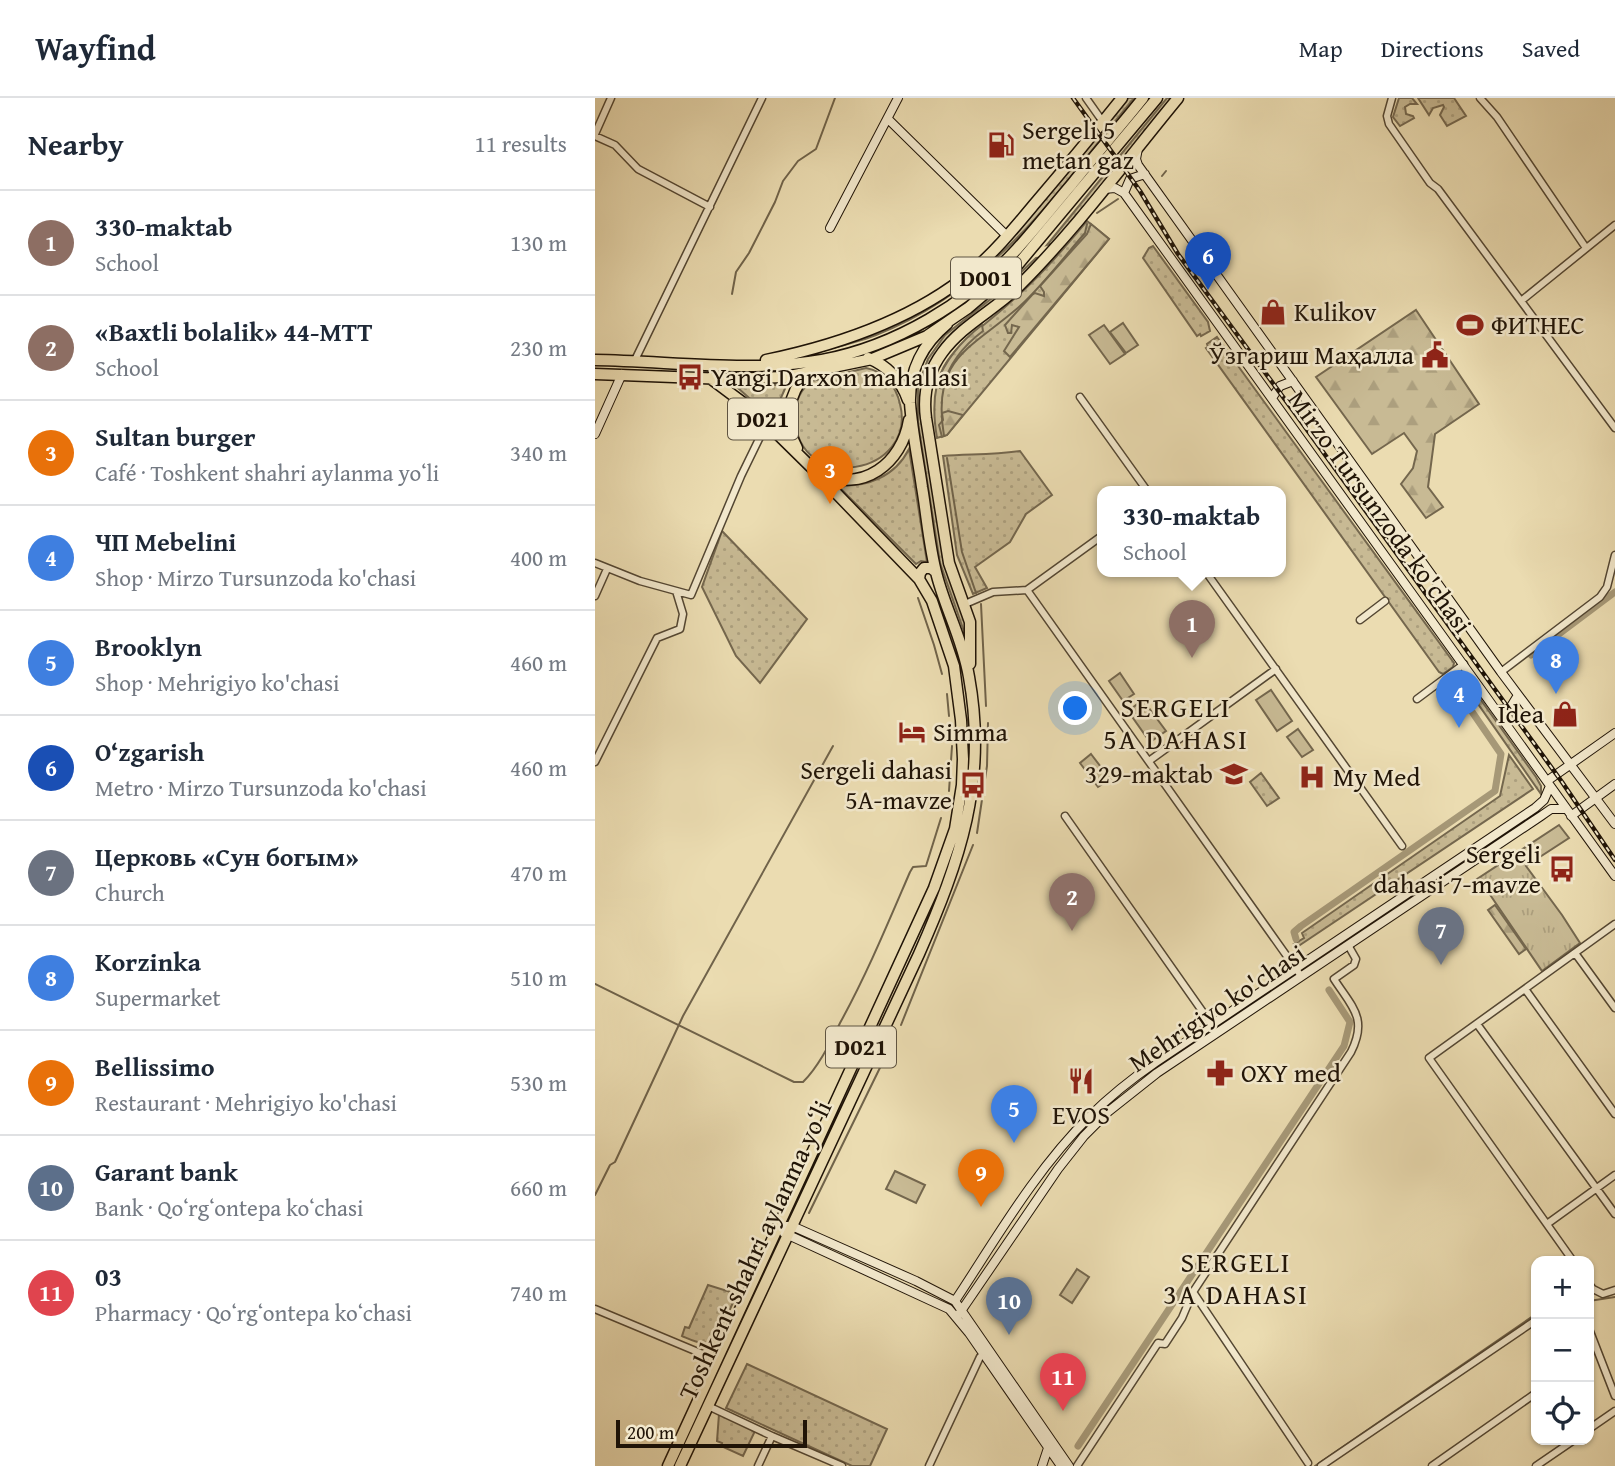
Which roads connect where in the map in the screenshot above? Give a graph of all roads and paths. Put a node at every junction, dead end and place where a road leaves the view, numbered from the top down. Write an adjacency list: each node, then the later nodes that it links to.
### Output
1 (611, 98): 13 (street)
2 (762, 98): 18 (street)
3 (898, 98): 11 (main road)
4 (1086, 98): 12 (street)
5 (1122, 98): 12 (highway)
6 (1143, 98): 27 (highway, D001)
7 (1157, 98): 24 (highway, D001)
8 (1178, 98): 14 (highway)
9 (1392, 98): 25 (street)
10 (1480, 98): 23 (street)
11 (888, 119): 20 (main road); 21 (main road)
12 (1103, 121): 21 (highway)
13 (595, 135): 18 (street)
14 (1141, 142): 15 (main road, Mirzo Tursunzoda ko'chasi); 16 (highway)
15 (1145, 174): 17 (main road); 37 (main road, Mirzo Tursunzoda ko'chasi)
16 (1102, 191): 17 (main road); 22 (highway)
17 (1124, 193): 39 (main road, Mirzo Tursunzoda ko'chasi)
18 (710, 207): 30 (street)
19 (1615, 225): 23 (street)
20 (830, 228)
21 (1007, 236): 32 (highway)
22 (1057, 246): 24 (highway); 57 (highway)
23 (1586, 248): 25 (street)
24 (1027, 255): 26 (highway, D001)
25 (1521, 301): 42 (street)
26 (947, 324): 28 (highway, D001); 40 (highway, Toshkent shahri aylanma yoʻli / D021)
27 (852, 352): 28 (highway, Toshkent shahri aylanma yoʻli / D021); 31 (highway, D001)
28 (872, 359): 35 (highway, D001); 40 (highway, Toshkent shahri aylanma yoʻli / D021)
29 (595, 360): 30 (highway, D001)
30 (635, 360): 32 (highway, D001)
31 (822, 360): 32 (highway, D001); 35 (highway, Toshkent shahri aylanma yoʻli / D021)
32 (725, 366)
33 (595, 373): 34 (highway, D001)
34 (622, 374): 36 (highway, D001); 43 (main road)
35 (805, 374): 36 (highway, D001); 44 (highway, Toshkent shahri aylanma yoʻli / D021)
36 (710, 378): 41 (highway, Toshkent shahri aylanma yoʻli / D021)
37 (1293, 381): 39 (main road); 61 (main road, Mirzo Tursunzoda ko'chasi)
38 (1080, 397): 45 (street)
39 (1272, 397): 59 (main road, Mirzo Tursunzoda ko'chasi)
40 (911, 409): 44 (highway, Toshkent shahri aylanma yoʻli / D021); 50 (highway, Toshkent shahri aylanma yoʻli / D021)
41 (770, 427): 44 (highway, Toshkent shahri aylanma yoʻli / D021); 54 (street)
42 (1615, 428)
43 (595, 434)
44 (810, 466): 52 (highway, Toshkent shahri aylanma yoʻli / D021)
45 (1145, 486)
46 (1097, 539): 53 (street)
47 (1615, 555): 61 (street)
48 (595, 563): 49 (street)
49 (607, 569): 54 (street); 55 (street)
50 (936, 572): 52 (highway); 62 (highway, Toshkent shahri aylanma yoʻli / D021)
51 (1210, 577): 60 (street)
52 (919, 579): 80 (highway, Toshkent shahri aylanma yoʻli / D021)
53 (1027, 590): 57 (street); 67 (street)
54 (676, 591): 68 (street)
55 (595, 596)
56 (1385, 601): 58 (street)
57 (965, 604): 62 (highway)
58 (1360, 620)
59 (1464, 664): 64 (street); 65 (main road, Mirzo Tursunzoda ko'chasi)
60 (1276, 669): 67 (street); 76 (street)
61 (1501, 672): 63 (main road, Mirzo Tursunzoda ko'chasi)
62 (969, 677): 82 (highway, Toshkent shahri aylanma yoʻli / D021)
63 (1518, 695): 65 (main road); 69 (main road, Mirzo Tursunzoda ko'chasi)
64 (1417, 698)
65 (1497, 710): 70 (main road, Mirzo Tursunzoda ko'chasi)
66 (1615, 733): 69 (main road, Mehrigiyo ko'chasi)
67 (1149, 761): 83 (street)
68 (595, 762)
69 (1571, 764): 70 (main road, Mehrigiyo ko'chasi); 72 (main road, Mirzo Tursunzoda ko'chasi)
70 (1548, 783): 73 (main road, Mirzo Tursunzoda ko'chasi); 83 (main road, Mehrigiyo ko'chasi)
71 (1615, 784): 72 (main road, Mehrigiyo ko'chasi)
72 (1596, 798): 73 (main road, Mehrigiyo ko'chasi); 75 (main road, Mirzo Tursunzoda ko'chasi)
73 (1569, 813): 77 (main road, Mirzo Tursunzoda ko'chasi); 79 (main road, Mehrigiyo ko'chasi)
74 (1065, 816): 90 (street)
75 (1615, 824)
76 (1402, 846)
77 (1615, 876)
78 (1615, 924): 81 (street)
79 (1348, 945): 84 (main road, Mehrigiyo ko'chasi); 101 (street)
80 (907, 948): 82 (highway); 87 (highway, Toshkent shahri aylanma yoʻli / D021)
81 (1575, 953): 85 (street); 86 (street)
82 (919, 954): 88 (highway, Toshkent shahri aylanma yoʻli / D021)
83 (1295, 968): 84 (street); 90 (main road, Mehrigiyo ko'chasi)
84 (1301, 976): 104 (main road, Mehrigiyo ko'chasi)
85 (1525, 989): 89 (street); 91 (street)
86 (1615, 1008)
87 (874, 1018): 88 (highway); 96 (highway, Toshkent shahri aylanma yoʻli / D021)
88 (886, 1024): 97 (highway, Toshkent shahri aylanma yoʻli / D021)
89 (1477, 1024): 93 (street); 95 (street)
90 (1212, 1025): 102 (main road, Mehrigiyo ko'chasi)
91 (1615, 1114)
92 (1615, 1175): 93 (street)
93 (1597, 1188): 94 (street); 95 (street)
94 (1615, 1214)
95 (1547, 1224): 98 (street)
96 (778, 1226): 97 (main road); 110 (highway, Toshkent shahri aylanma yoʻli / D021)
97 (790, 1231): 102 (main road); 104 (main road); 113 (highway, Toshkent shahri aylanma yoʻli / D021)
98 (1569, 1256)
99 (1594, 1290): 100 (street)
100 (1615, 1290)
101 (1193, 1292): 119 (street); 128 (street)
102 (955, 1301): 104 (main road)
103 (595, 1309): 110 (street)
104 (960, 1313): 109 (main road); 118 (main road)
105 (1531, 1323): 129 (street)
106 (1594, 1340): 107 (street)
107 (1598, 1349): 108 (street); 111 (street)
108 (1594, 1352)
109 (983, 1353): 118 (main road); 124 (street)
110 (716, 1360): 120 (highway, Toshkent shahri aylanma yoʻli / D021)
111 (1615, 1396)
112 (1531, 1397): 130 (street)
113 (708, 1406): 116 (street); 121 (highway, Toshkent shahri aylanma yoʻli / D021)
114 (1615, 1411): 115 (street)
115 (1594, 1426)
116 (772, 1436): 122 (street); 123 (street)
117 (1567, 1445): 131 (street)
118 (1051, 1446): 125 (main road); 126 (main road); 127 (main road)
119 (1308, 1464)
120 (668, 1466)
121 (680, 1466)
122 (758, 1466)
123 (842, 1466)
124 (929, 1466)
125 (1042, 1466)
126 (1061, 1466)
127 (1069, 1466)
128 (1077, 1466)
129 (1322, 1466)
130 (1432, 1466)
131 (1536, 1466)

